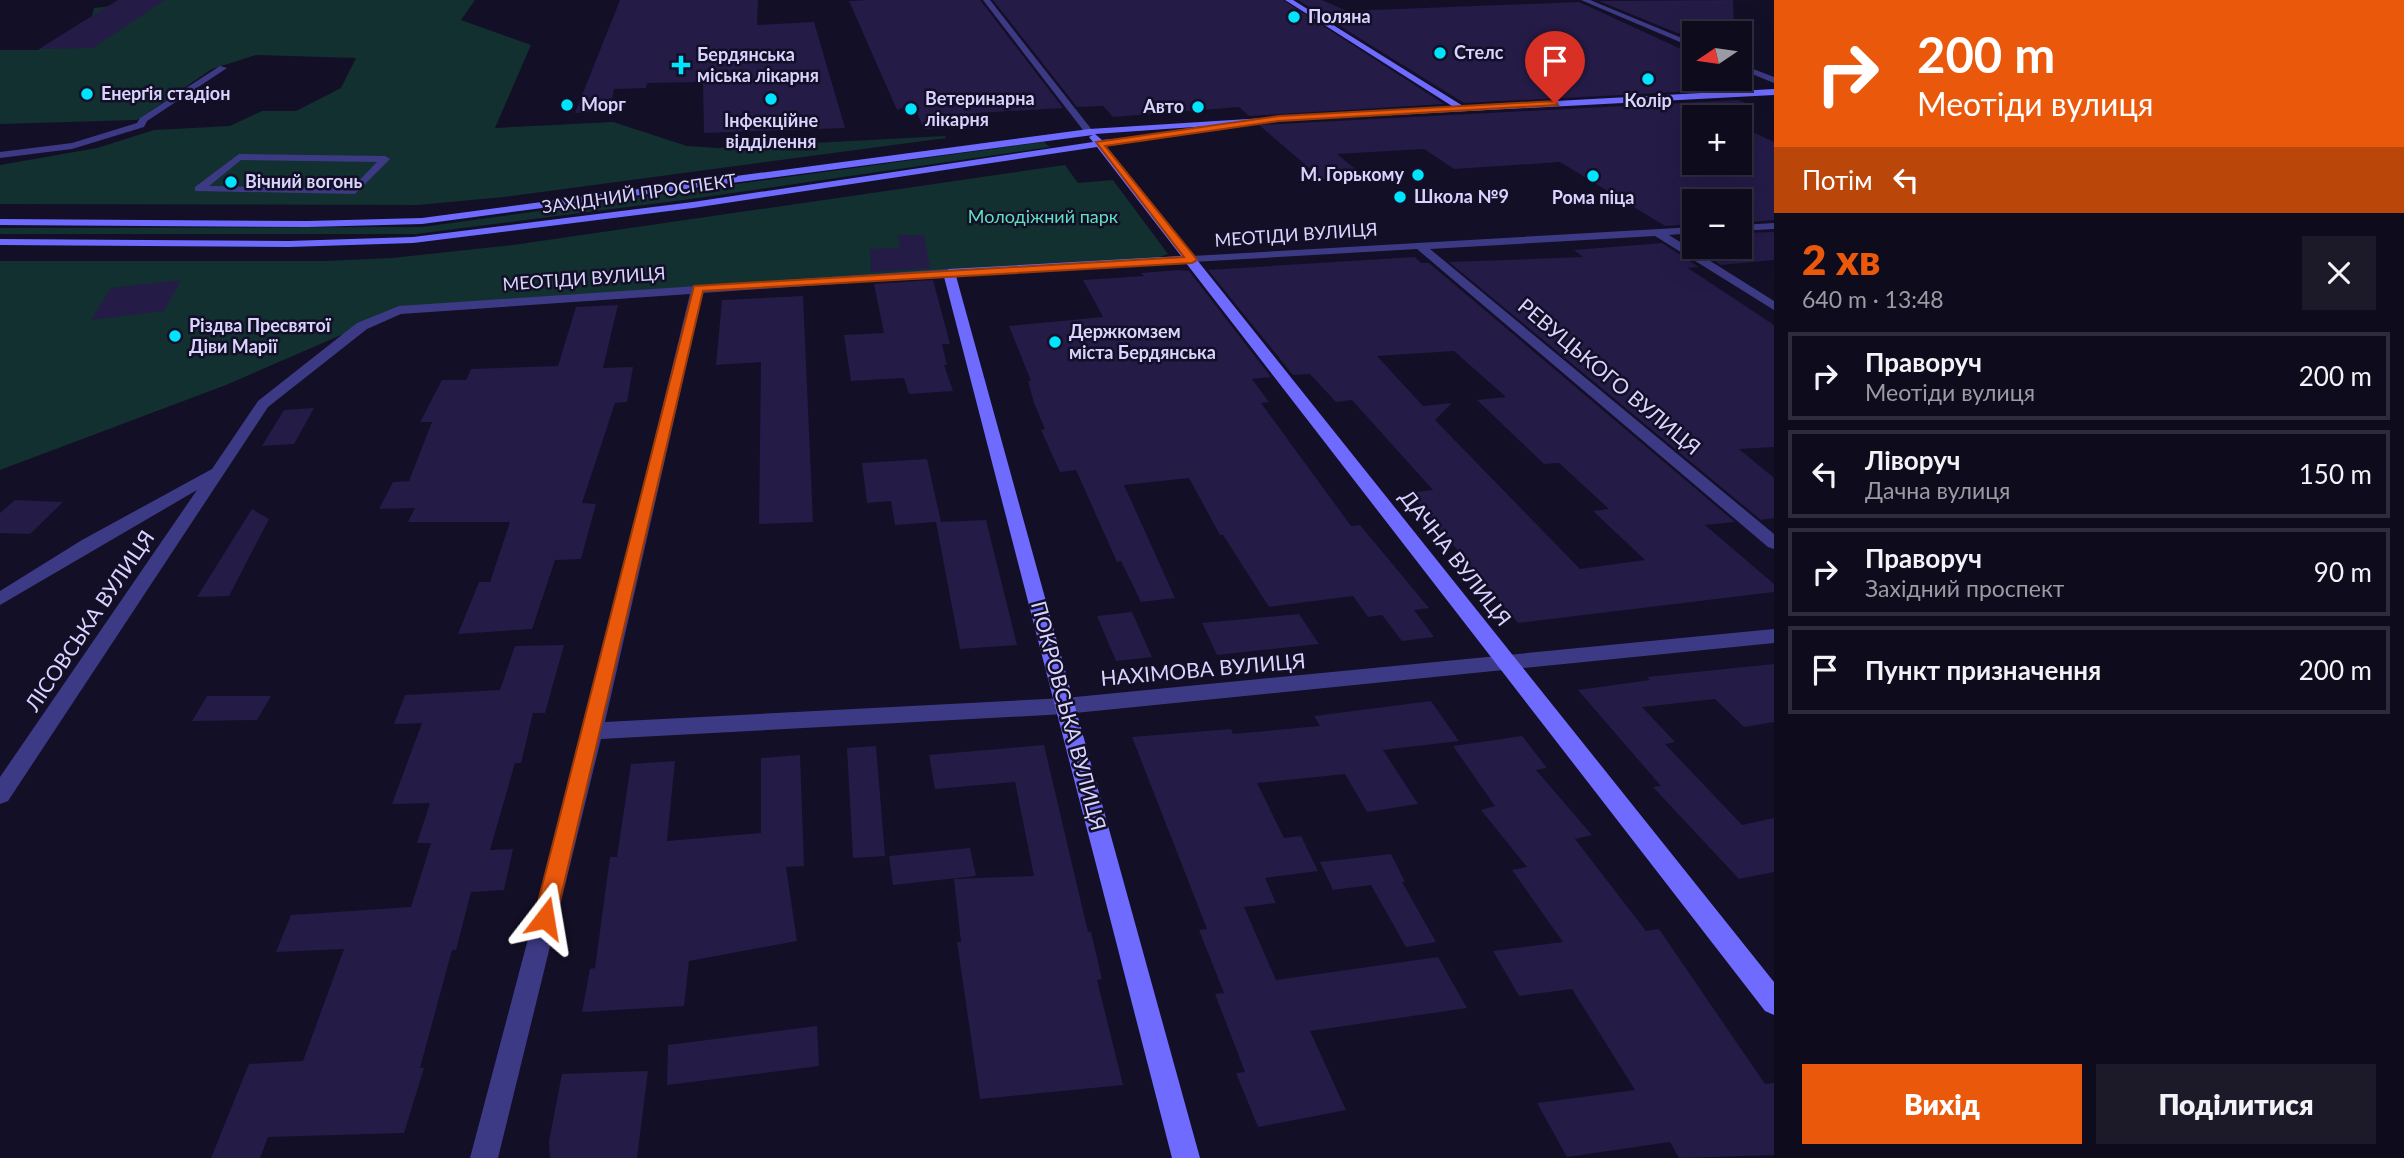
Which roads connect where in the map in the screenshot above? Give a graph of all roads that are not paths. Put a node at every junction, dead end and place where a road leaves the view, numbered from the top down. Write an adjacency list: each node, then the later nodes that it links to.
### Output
1 (986, 0): 11 (street)
2 (1288, 0): 9 (main road)
3 (1584, 0): 4 (street)
4 (1682, 41)
5 (223, 68): 13 (street)
6 (1752, 71): 7 (street)
7 (1774, 80)
8 (1774, 92): 9 (main road, ЗАХІДНИЙ ПРОСПЕКТ)
9 (1461, 108): 10 (main road, ЗАХІДНИЙ ПРОСПЕКТ)
10 (1279, 118): 11 (main road, ЗАХІДНИЙ ПРОСПЕКТ); 12 (main road, ЗАХІДНИЙ ПРОСПЕКТ)
11 (1089, 132): 12 (main road, ДАЧНА ВУЛИЦЯ); 15 (main road, ЗАХІДНИЙ ПРОСПЕКТ)
12 (1099, 144): 20 (main road, ЗАХІДНИЙ ПРОСПЕКТ); 22 (main road, ДАЧНА ВУЛИЦЯ)
13 (0, 155)
14 (199, 189): 14 (street)
15 (0, 222)
16 (1774, 226): 17 (street)
17 (1752, 227)
18 (1682, 231): 19 (street, МЕОТІДИ ВУЛИЦЯ)
19 (1657, 232): 21 (street, МЕОТІДИ ВУЛИЦЯ); 25 (street)
20 (0, 242)
21 (1418, 244): 22 (street, МЕОТІДИ ВУЛИЦЯ); 28 (street, РЕВУЦЬКОГО ВУЛИЦЯ)
22 (1192, 260): 23 (main road, МЕОТІДИ ВУЛИЦЯ); 31 (main road, ДАЧНА ВУЛИЦЯ)
23 (949, 273): 24 (street, МЕОТІДИ ВУЛИЦЯ); 32 (main road, ПОКРОВСЬКА ВУЛИЦЯ)
24 (698, 288): 26 (street, МЕОТІДИ ВУЛИЦЯ); 33 (street)
25 (1774, 306)
26 (398, 310): 27 (street, ЛІСОВСЬКА ВУЛИЦЯ)
27 (217, 472): 29 (street, ЛІСОВСЬКА ВУЛИЦЯ); 34 (street, ЛІСОВСЬКА ВУЛИЦЯ)
28 (1774, 543)
29 (0, 599)
30 (1774, 636): 31 (street, НАХІМОВА ВУЛИЦЯ)
31 (1508, 663): 32 (street, НАХІМОВА ВУЛИЦЯ); 35 (main road, ДАЧНА ВУЛИЦЯ)
32 (1065, 706): 33 (street, НАХІМОВА ВУЛИЦЯ); 37 (main road, ПОКРОВСЬКА ВУЛИЦЯ)
33 (593, 731): 36 (street)
34 (0, 795)
35 (1774, 1002)
36 (484, 1158)
37 (1186, 1158)

